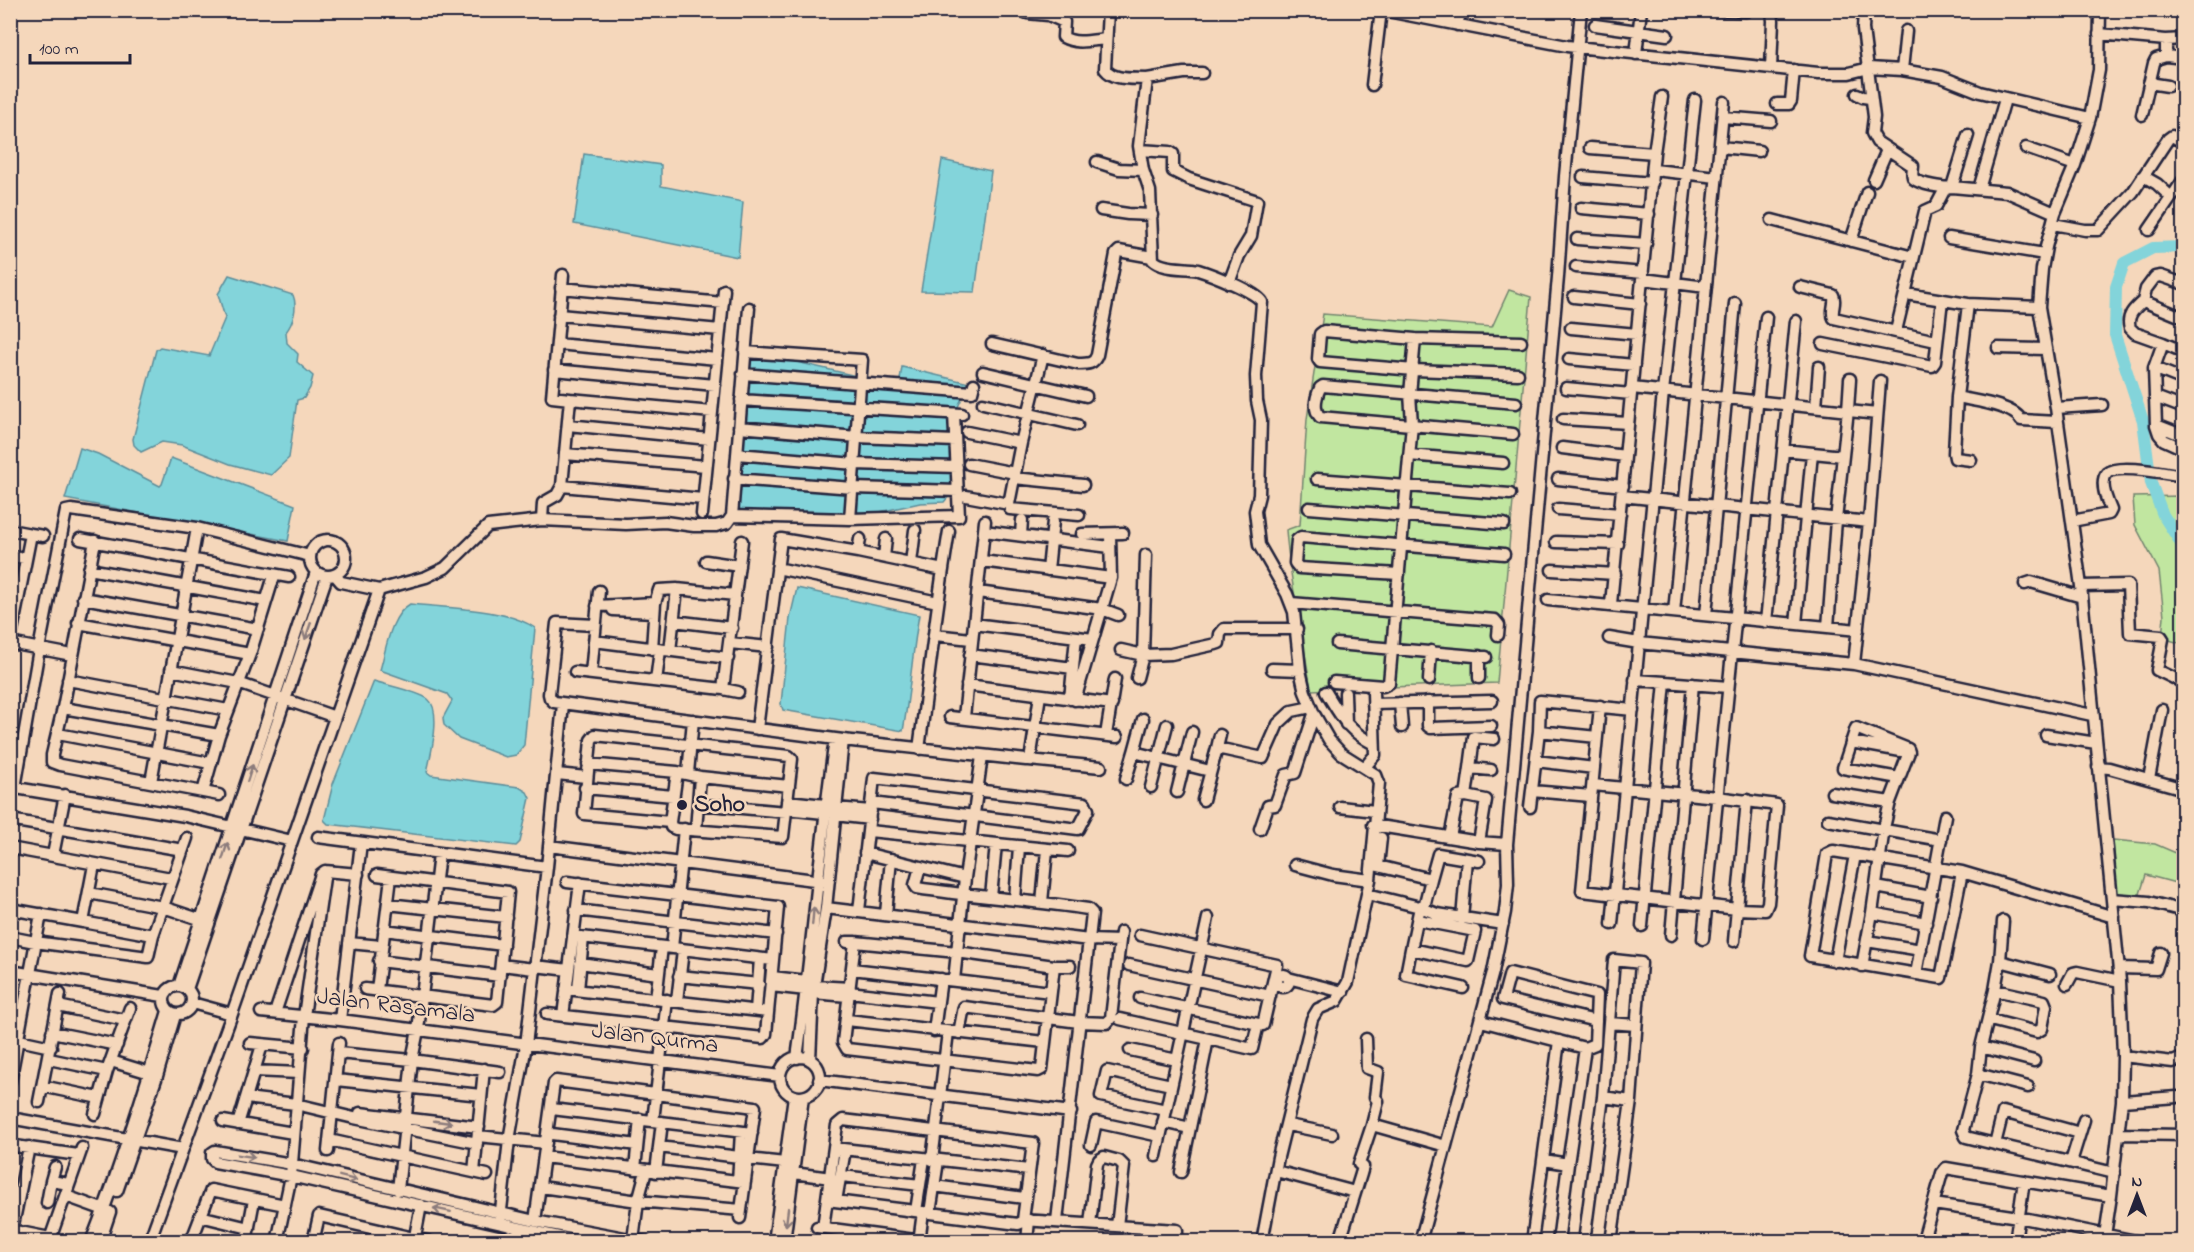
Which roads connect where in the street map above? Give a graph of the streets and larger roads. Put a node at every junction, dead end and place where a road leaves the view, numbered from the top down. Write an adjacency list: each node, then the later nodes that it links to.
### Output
1 (1108, 10): 19 (street)
2 (1382, 10): 13 (street); 33 (street)
3 (1461, 10): 13 (street)
4 (1581, 10): 22 (street)
5 (1641, 10): 15 (street)
6 (1717, 10): 10 (street)
7 (1772, 10): 26 (street)
8 (1864, 10): 27 (street)
9 (2100, 10): 17 (street)
10 (1746, 11)
11 (1027, 13): 12 (street)
12 (1049, 13): 19 (street)
13 (1457, 25): 22 (street)
14 (1594, 25): 15 (street)
15 (1638, 31): 18 (street); 23 (street)
16 (1906, 31): 29 (street)
17 (2099, 34): 21 (street); 44 (street)
18 (1667, 35)
19 (1106, 39): 31 (street)
20 (2184, 39): 21 (street)
21 (2166, 40): 24 (street)
22 (1574, 47): 23 (street); 478 (street)
23 (1636, 54): 26 (street)
24 (2166, 56): 25 (street); 32 (street)
25 (2184, 58)
26 (1771, 68): 28 (street)
27 (1869, 68): 28 (street); 29 (street); 37 (street)
28 (1794, 70): 41 (street)
29 (1902, 70): 38 (street)
30 (1202, 73): 31 (street)
31 (1146, 79): 51 (street)
32 (2149, 83): 34 (street); 42 (street)
33 (1372, 85)
34 (2168, 86)
35 (1857, 94): 37 (street)
36 (1662, 96): 54 (street)
37 (1870, 98): 52 (street)
38 (2005, 99): 44 (street); 67 (street)
39 (1695, 100): 59 (street)
40 (1725, 102): 43 (street)
41 (1777, 104)
42 (2142, 115)
43 (1724, 117): 45 (street); 48 (street)
44 (2090, 118): 56 (street)
45 (1771, 121)
46 (1968, 135): 66 (street)
47 (2184, 143): 60 (street)
48 (1721, 147): 53 (street); 62 (street)
49 (1590, 148): 54 (street)
50 (2026, 148): 56 (street)
51 (1140, 150): 57 (street); 87 (street)
52 (1887, 150): 64 (street); 66 (street)
53 (1759, 151)
54 (1654, 153): 58 (street)
55 (1097, 162): 57 (street)
56 (2075, 165): 74 (street)
57 (1143, 170): 73 (street)
58 (1654, 170): 59 (street); 65 (street)
59 (1686, 174): 62 (street); 88 (street)
60 (2143, 176): 69 (street); 74 (street)
61 (1583, 177): 65 (street)
62 (1717, 177): 90 (street)
63 (2184, 179): 69 (street)
64 (1874, 180)
65 (1652, 183): 72 (street)
66 (1948, 188): 67 (street); 83 (street)
67 (1979, 189): 74 (street)
68 (1866, 192): 79 (street)
69 (2171, 197): 76 (street)
70 (1581, 208): 72 (street)
71 (1101, 210): 73 (street)
72 (1649, 214): 80 (street)
73 (1152, 215): 82 (street)
74 (2054, 218): 81 (street)
75 (1772, 220): 79 (street)
76 (2149, 230)
77 (1577, 238): 80 (street)
78 (1949, 238): 81 (street)
79 (1851, 241): 83 (street)
80 (1646, 244): 86 (street)
81 (2044, 254): 102 (street)
82 (1152, 257): 87 (street); 123 (street)
83 (1913, 257): 94 (street)
84 (1576, 267): 86 (street)
85 (562, 275): 92 (street)
86 (1643, 276): 88 (street); 100 (street)
87 (1229, 283): 286 (street)
88 (1675, 283): 90 (street); 143 (street)
89 (2184, 285): 97 (street)
90 (1706, 287): 145 (street)
91 (1800, 287): 110 (street)
92 (561, 288): 98 (street); 104 (street)
93 (724, 290): 98 (street)
94 (1906, 294): 96 (street); 110 (street)
95 (1574, 297): 100 (street)
96 (1942, 300): 101 (street); 113 (street)
97 (2143, 301): 106 (street); 115 (street)
98 (723, 303): 109 (street)
99 (1735, 303): 149 (street)
100 (1640, 304): 111 (street)
101 (1968, 304): 102 (street); 147 (street)
102 (2039, 307): 120 (street)
103 (749, 308): 121 (street)
104 (559, 315): 109 (street); 116 (street)
105 (1766, 317): 152 (street)
106 (2184, 318)
107 (1796, 321): 155 (street)
108 (1571, 328): 111 (street)
109 (720, 330): 124 (street)
110 (1896, 331): 113 (street)
111 (1637, 334): 126 (street)
112 (1415, 339): 114 (street); 130 (street); 130 (street)
113 (1936, 340): 118 (street)
114 (1521, 342)
115 (2163, 343): 122 (street); 128 (street)
116 (557, 344): 124 (street); 129 (street)
117 (992, 344): 123 (street)
118 (1823, 344)
119 (1998, 348): 120 (street)
120 (2046, 350): 158 (street)
121 (745, 352): 132 (street); 137 (street)
122 (2184, 352)
123 (1043, 356): 140 (street)
124 (717, 359): 139 (street)
125 (1569, 359): 126 (street)
126 (1634, 364): 142 (street)
127 (1819, 367): 157 (street)
128 (2154, 368): 135 (street); 148 (street)
129 (554, 370): 139 (street); 150 (street)
130 (1414, 370): 133 (street); 144 (street)
131 (983, 372): 140 (street)
132 (743, 374): 137 (street); 151 (street)
133 (1518, 374)
134 (1850, 379): 161 (street)
135 (2184, 380)
136 (1880, 381): 163 (street)
137 (861, 384): 138 (street); 160 (street)
138 (974, 384)
139 (715, 385): 162 (street)
140 (1036, 385): 146 (street); 164 (street)
141 (1566, 388): 142 (street)
142 (1632, 391): 143 (street); 167 (street)
143 (1663, 392): 145 (street); 208 (street)
144 (1410, 394): 154 (street); 168 (street); 168 (street)
145 (1696, 394): 149 (street); 209 (street)
146 (1086, 396)
147 (1957, 397): 166 (street); 189 (street)
148 (2155, 397): 159 (street); 171 (street)
149 (1726, 398): 152 (street); 211 (street)
150 (570, 399): 162 (street); 169 (street)
151 (741, 400): 160 (street); 172 (street)
152 (1757, 400): 155 (street); 214 (street)
153 (983, 403): 164 (street)
154 (1516, 403)
155 (1788, 403): 157 (street); 182 (street)
156 (2102, 405): 158 (street)
157 (1816, 406): 161 (street)
158 (2056, 408): 166 (street)
159 (2184, 408)
160 (859, 409): 175 (street); 178 (street)
161 (1848, 410): 163 (street); 188 (street)
162 (712, 412): 177 (street)
163 (1877, 414): 227 (street)
164 (1028, 415): 170 (street); 179 (street)
165 (1563, 419): 167 (street)
166 (2058, 422): 226 (street)
167 (1628, 423): 187 (street)
168 (1412, 424): 174 (street); 186 (street)
169 (568, 425): 177 (street); 184 (street)
170 (1077, 425)
171 (2156, 425): 176 (street); 181 (street)
172 (739, 427): 175 (street); 185 (street)
173 (967, 432): 179 (street)
174 (1513, 434)
175 (857, 436): 178 (street); 191 (street)
176 (2184, 436)
177 (709, 439): 193 (street)
178 (955, 441): 194 (street)
179 (1021, 443): 195 (street)
180 (1562, 448): 187 (street)
181 (2184, 449)
182 (1783, 450): 183 (street); 215 (street)
183 (1812, 453): 188 (street); 220 (street)
184 (565, 454): 193 (street); 202 (street)
185 (736, 454): 191 (street); 198 (street)
186 (1409, 455): 190 (street); 201 (street)
187 (1625, 456): 204 (street)
188 (1843, 456): 224 (street)
189 (1971, 460)
190 (1503, 463)
191 (855, 464): 194 (street); 203 (street)
192 (969, 464): 195 (street)
193 (706, 466): 207 (street)
194 (957, 467): 205 (street)
195 (1014, 476): 200 (street); 210 (street)
196 (2184, 476): 226 (street)
197 (1317, 478): 201 (street)
198 (734, 479): 203 (street); 219 (street)
199 (1558, 479): 204 (street)
200 (1083, 485)
201 (1406, 485): 206 (street); 218 (street)
202 (562, 486): 207 (street); 222 (street)
203 (853, 488): 205 (street); 221 (street)
204 (1622, 490): 208 (street); 217 (street)
205 (962, 494): 210 (street); 221 (street)
206 (1510, 494)
207 (703, 499): 216 (street)
208 (1653, 500): 209 (street); 290 (street)
209 (1686, 503): 211 (street); 293 (street)
210 (1009, 504): 241 (street)
211 (1716, 506): 214 (street); 297 (street)
212 (1309, 508): 218 (street)
213 (1558, 509): 217 (street)
214 (1745, 509): 215 (street); 298 (street)
215 (1777, 513): 220 (street); 300 (street)
216 (702, 514)
217 (1620, 514): 246 (street)
218 (1404, 515): 228 (street); 247 (street)
219 (732, 516): 221 (street); 222 (street)
220 (1807, 517): 224 (street); 303 (street)
221 (850, 519)
222 (542, 520): 277 (street)
223 (1022, 520): 235 (street)
224 (1836, 520): 227 (street); 305 (street)
225 (1053, 521): 242 (street)
226 (2072, 521): 280 (street)
227 (1869, 522): 309 (street)
228 (1504, 524)
229 (197, 528): 253 (street); 256 (street); 323 (street)
230 (10, 530): 234 (street)
231 (915, 530): 259 (street)
232 (949, 531): 263 (street)
233 (1123, 533): 236 (street)
234 (31, 534): 237 (street); 255 (street)
235 (1021, 534): 242 (street); 258 (street)
236 (1110, 535): 241 (street); 248 (street)
237 (44, 536)
238 (80, 539): 243 (street)
239 (860, 539): 249 (street)
240 (886, 539): 254 (street)
241 (1082, 539): 242 (street); 248 (street)
242 (1052, 540): 264 (street)
243 (95, 542): 256 (street); 262 (street)
244 (742, 542): 260 (street)
245 (1556, 542): 246 (street)
246 (1618, 544): 268 (street)
247 (1401, 545): 250 (street); 267 (street); 267 (street)
248 (1110, 547): 272 (street)
249 (858, 552): 254 (street); 261 (street)
250 (1504, 554)
251 (1146, 555): 332 (street)
252 (10, 556): 255 (street)
253 (310, 556): 266 (street); 270 (street)
254 (884, 557): 259 (street)
255 (26, 558): 274 (street)
256 (191, 560): 269 (street); 275 (street)
257 (706, 561): 260 (street)
258 (982, 561): 264 (street); 279 (street)
259 (911, 563): 263 (street)
260 (739, 566): 281 (street)
261 (777, 568): 285 (street); 322 (street)
262 (89, 569): 275 (street); 282 (street)
263 (943, 570): 285 (street)
264 (1048, 570): 272 (street)
265 (1552, 570): 268 (street)
266 (316, 572): 270 (street); 361 (street)
267 (1399, 574): 292 (street)
268 (1615, 574): 287 (street)
269 (274, 576): 271 (street); 283 (street)
270 (331, 576): 277 (street); 361 (street, one-way to 361)
271 (289, 578)
272 (1111, 578): 291 (street)
273 (2025, 584): 280 (street)
274 (16, 586): 294 (street)
275 (186, 586): 283 (street); 295 (street)
276 (677, 589): 281 (street); 289 (street); 299 (street)
277 (379, 590): 377 (street)
278 (599, 591): 288 (street)
279 (978, 592): 291 (street); 302 (street)
280 (2081, 592): 351 (street); 376 (street)
281 (735, 595): 306 (street)
282 (84, 598): 295 (street); 301 (street)
283 (266, 600): 307 (street)
284 (1548, 600): 287 (street)
285 (938, 602): 310 (street)
286 (1291, 603): 292 (street); 308 (street)
287 (1611, 604): 290 (street)
288 (597, 606): 289 (street); 304 (street)
289 (655, 607): 325 (street)
290 (1643, 608): 293 (street); 320 (street)
291 (1102, 609): 296 (street); 315 (street)
292 (1396, 612): 311 (street); 324 (street)
293 (1674, 612): 297 (street)
294 (13, 614): 318 (street)
295 (181, 614): 307 (street); 316 (street)
296 (1118, 615)
297 (1706, 615): 298 (street)
298 (1736, 618): 300 (street); 328 (street)
299 (674, 621): 306 (street); 325 (street)
300 (1766, 622): 303 (street)
301 (78, 623): 316 (street); 330 (street)
302 (974, 624): 312 (street); 314 (street)
303 (1796, 624): 305 (street)
304 (595, 625): 317 (street); 367 (street)
305 (1828, 627): 309 (street)
306 (732, 628): 319 (street)
307 (258, 629): 329 (street)
308 (1297, 629): 332 (street); 338 (street)
309 (1858, 630): 334 (street)
310 (935, 635): 314 (street); 401 (street)
311 (1498, 635)
312 (1076, 637): 315 (street); 335 (street)
313 (1609, 638): 320 (street)
314 (971, 639): 331 (street)
315 (1093, 639): 363 (street)
316 (177, 641): 329 (street); 337 (street)
317 (594, 641): 325 (street); 340 (street)
318 (10, 642): 323 (street)
319 (730, 643): 322 (street); 333 (street)
320 (1639, 643): 328 (street); 346 (street)
321 (1337, 644): 324 (street)
322 (768, 647): 388 (street)
323 (39, 649): 330 (street); 429 (street)
324 (1393, 649): 327 (street); 348 (street)
325 (661, 650): 333 (street); 347 (street)
326 (1121, 650): 332 (street)
327 (1431, 651): 342 (street); 345 (street)
328 (1732, 653): 334 (street); 354 (street)
329 (250, 654): 350 (street)
330 (72, 655): 344 (street)
331 (970, 655): 335 (street); 353 (street)
332 (1143, 655): 341 (street)
333 (728, 658): 355 (street)
334 (1854, 664): 376 (street)
335 (1072, 668): 363 (street)
336 (1272, 669): 338 (street)
337 (171, 670): 350 (street); 362 (street)
338 (1300, 670): 375 (street)
339 (575, 672): 340 (street)
340 (591, 673): 347 (street)
341 (1137, 678)
342 (1479, 678)
343 (1116, 679): 368 (street)
344 (68, 680): 362 (street); 371 (street)
345 (1429, 680)
346 (1635, 680): 349 (street); 373 (street)
347 (656, 681): 355 (street)
348 (1334, 682)
349 (1665, 682): 352 (street); 435 (street)
350 (238, 683): 361 (street); 372 (street)
351 (2184, 683)
352 (1694, 684): 354 (street); 439 (street)
353 (967, 685): 360 (street); 379 (street)
354 (1728, 687): 444 (street)
355 (723, 689): 356 (street)
356 (738, 692)
357 (1373, 692): 369 (street)
358 (1326, 693): 382 (street)
359 (1345, 693): 382 (street)
360 (1040, 695): 363 (street); 384 (street)
361 (280, 697): 377 (street); 463 (street)
362 (166, 698): 372 (street); 383 (street)
363 (1073, 700): 368 (street)
364 (1492, 701): 365 (street)
365 (1428, 702): 366 (street); 386 (street)
366 (1400, 703): 369 (street); 387 (street)
367 (563, 704): 381 (street); 420 (street)
368 (1112, 704): 384 (street)
369 (1373, 704): 399 (street)
370 (1600, 706): 373 (street); 389 (street); 395 (street)
371 (63, 708): 383 (street); 391 (street)
372 (228, 710): 392 (street)
373 (1633, 710): 430 (street)
374 (2162, 710): 424 (street)
375 (1313, 711): 402 (street); 413 (street); 466 (street)
376 (2092, 715): 398 (street)
377 (335, 717): 474 (street)
378 (950, 717): 379 (street)
379 (964, 717): 384 (street)
380 (1143, 719): 404 (street)
381 (693, 720): 388 (street); 400 (street)
382 (1346, 724): 399 (street)
383 (162, 725): 392 (street); 403 (street)
384 (1035, 726): 407 (street)
385 (1167, 726): 406 (street)
386 (1491, 726)
387 (1402, 727)
388 (757, 729): 397 (street)
389 (1539, 731): 395 (street); 408 (street)
390 (1192, 732): 411 (street)
391 (58, 734): 403 (street); 425 (street)
392 (219, 735): 409 (street)
393 (1220, 735): 402 (street)
394 (2046, 735): 398 (street)
395 (1597, 737): 416 (street)
396 (1494, 739): 415 (street)
397 (839, 740): 401 (street); 452 (street)
398 (2096, 743): 414 (street)
399 (1374, 744): 413 (street)
400 (690, 746): 410 (street); 419 (street); 427 (street)
401 (919, 748): 405 (street)
402 (1217, 748): 418 (street)
403 (157, 752): 409 (street); 425 (street)
404 (1134, 752): 406 (street); 423 (street)
405 (982, 756): 407 (street); 431 (street)
406 (1159, 758): 411 (street); 428 (street)
407 (1029, 760): 412 (street)
408 (1536, 761): 416 (street); 433 (street)
409 (210, 763): 436 (street)
410 (588, 764): 419 (street); 426 (street)
411 (1184, 765): 418 (street); 437 (street)
412 (1101, 767)
413 (1365, 767): 454 (street)
414 (2098, 767): 424 (street); 523 (street)
415 (1470, 768): 417 (street); 443 (street)
416 (1594, 768): 434 (street)
417 (1491, 770)
418 (1210, 771): 445 (street)
419 (682, 773): 421 (street); 442 (street)
420 (557, 774): 426 (street); 479 (street)
421 (700, 777): 427 (street); 448 (street)
422 (1899, 778): 422 (street); 447 (street)
423 (1126, 779)
424 (2149, 779): 432 (street)
425 (150, 782): 436 (street)
426 (586, 782): 442 (street); 459 (street)
427 (789, 786): 451 (street)
428 (1151, 787)
429 (13, 788): 440 (street)
430 (1624, 788): 434 (street); 435 (street); 516 (street)
431 (977, 789): 453 (street); 455 (street); 455 (street)
432 (2184, 789)
433 (1533, 791): 434 (street); 450 (street)
434 (1592, 791): 516 (street)
435 (1656, 791): 439 (street); 522 (street)
436 (203, 792): 441 (street)
437 (1177, 792)
438 (1832, 793): 447 (street)
439 (1684, 794): 444 (street); 525 (street)
440 (65, 795): 461 (street); 463 (street)
441 (219, 795)
442 (673, 796): 459 (street)
443 (1466, 796): 469 (street); 475 (street)
444 (1717, 797): 446 (street); 527 (street)
445 (1203, 800)
446 (1747, 800): 533 (street); 533 (street)
447 (1890, 802): 462 (street)
448 (699, 804): 451 (street); 465 (street)
449 (1340, 807): 454 (street)
450 (1530, 807)
451 (786, 808): 452 (street); 465 (street)
452 (830, 810): 453 (street); 509 (street)
453 (871, 811): 455 (street); 467 (street)
454 (1375, 811): 460 (street)
455 (973, 816): 472 (street)
456 (1945, 816): 473 (street)
457 (10, 820): 461 (street)
458 (1828, 820): 462 (street)
459 (670, 822): 464 (street)
460 (1373, 825): 469 (street); 496 (street)
461 (57, 828): 482 (street); 487 (street)
462 (1884, 828): 473 (street); 491 (street)
463 (237, 829): 474 (street); 544 (street)
464 (684, 829): 465 (street); 493 (street)
465 (696, 830)
466 (1260, 830)
467 (868, 831): 472 (street); 485 (street)
468 (318, 837): 476 (street)
469 (1450, 837): 475 (street)
470 (187, 838): 482 (street)
471 (1381, 838): 496 (street)
472 (971, 840): 477 (street); 506 (street)
473 (1941, 840): 499 (street)
474 (292, 841): 630 (street)
475 (1479, 842): 478 (street)
476 (361, 843): 486 (street); 502 (street)
477 (996, 844): 480 (street); 519 (street)
478 (1507, 844): 551 (street)
479 (549, 846): 493 (street); 497 (street)
480 (1019, 847): 483 (street); 521 (street)
481 (11, 849): 487 (street)
482 (183, 850): 505 (street)
483 (1047, 850): 484 (street); 524 (street)
484 (1068, 851)
485 (865, 853): 489 (street); 535 (street)
486 (439, 854): 497 (street); 510 (street)
487 (53, 855): 494 (street)
488 (1855, 855): 491 (street); 580 (street); 580 (street)
489 (891, 859): 498 (street); 538 (street)
490 (1467, 859): 492 (street); 507 (street); 543 (street)
491 (1880, 859): 499 (street); 513 (street)
492 (1479, 861)
493 (682, 863): 509 (street); 517 (street)
494 (94, 865): 505 (street); 514 (street)
495 (1295, 865): 508 (street)
496 (1374, 866): 507 (street); 508 (street); 518 (street)
497 (547, 867): 587 (street)
498 (920, 867): 506 (street); 515 (street)
499 (1935, 868): 501 (street); 520 (street)
500 (325, 871): 502 (street); 629 (street); 632 (street)
501 (1962, 872): 541 (street); 595 (street)
502 (358, 874): 567 (street)
503 (377, 875): 504 (street)
504 (391, 877): 510 (street); 526 (street)
505 (171, 878): 528 (street)
506 (965, 878): 515 (street)
507 (1431, 879): 529 (street)
508 (1370, 880): 518 (street)
509 (823, 881): 530 (street); 607 (street, one-way to 509)
510 (435, 882): 532 (street); 540 (street)
511 (567, 882): 512 (street)
512 (580, 883): 517 (street); 534 (street)
513 (1876, 886): 520 (street); 539 (street)
514 (89, 893): 528 (street); 547 (street)
515 (963, 895): 519 (street); 550 (street)
516 (1614, 895): 522 (street); 552 (street)
517 (678, 896): 548 (street); 555 (street)
518 (1371, 896): 529 (street); 614 (street)
519 (991, 897): 521 (street)
520 (1931, 897): 549 (street)
521 (1015, 899): 524 (street)
522 (1645, 899): 525 (street); 553 (street)
523 (2112, 899): 536 (street); 541 (street)
524 (1042, 902): 563 (street)
525 (1673, 902): 527 (street); 559 (street)
526 (388, 904): 532 (street); 554 (street)
527 (1706, 905): 533 (street); 562 (street)
528 (163, 907): 544 (street); 556 (street)
529 (1420, 907): 543 (street); 545 (street)
530 (826, 908): 535 (street); 607 (street)
531 (10, 909): 537 (street)
532 (433, 909): 540 (street); 557 (street)
533 (1737, 909): 564 (street)
534 (576, 910): 548 (street); 561 (street)
535 (859, 911): 538 (street)
536 (2184, 911)
537 (41, 914): 547 (street); 566 (street)
538 (886, 914): 550 (street)
539 (1872, 914): 549 (street); 565 (street)
540 (506, 917): 568 (street)
541 (2114, 917): 588 (street)
542 (1208, 918): 571 (street)
543 (1462, 919): 551 (street)
544 (207, 920): 606 (street)
545 (1418, 920): 572 (street); 572 (street)
546 (2003, 921): 579 (street)
547 (84, 922): 556 (street)
548 (675, 922): 555 (street); 570 (street)
549 (1926, 923): 573 (street)
550 (961, 924): 563 (street); 574 (street)
551 (1503, 924): 640 (street)
552 (1612, 924)
553 (1642, 926)
554 (384, 930): 557 (street); 569 (street)
555 (776, 934): 577 (street)
556 (153, 935): 566 (street)
557 (429, 935): 568 (street); 583 (street)
558 (1140, 935): 571 (street)
559 (1671, 935)
560 (10, 937): 566 (street)
561 (578, 937): 570 (street); 581 (street); 590 (street)
562 (1702, 939)
563 (1089, 940): 642 (street); 642 (street)
564 (1734, 941)
565 (1867, 941): 573 (street); 586 (street)
566 (35, 942): 593 (street)
567 (349, 943): 569 (street); 637 (street)
568 (503, 945): 592 (street)
569 (381, 946): 578 (street)
570 (672, 948): 576 (street); 594 (street); 597 (street)
571 (1202, 948): 600 (street); 603 (street)
572 (1412, 949): 608 (street)
573 (1921, 950): 595 (street)
574 (957, 952): 584 (street); 589 (street); 599 (street)
575 (2161, 952): 588 (street)
576 (760, 959): 577 (street); 604 (street)
577 (773, 960): 601 (street)
578 (379, 961): 583 (street); 615 (street)
579 (2000, 961): 596 (street); 610 (street)
580 (1835, 962): 586 (street)
581 (580, 963): 594 (street); 609 (street)
582 (1129, 965): 600 (street)
583 (426, 966): 592 (street); 615 (street)
584 (1054, 966): 585 (street); 612 (street)
585 (1070, 966)
586 (1862, 966): 595 (street)
587 (535, 968): 590 (street); 592 (street); 660 (street)
588 (2119, 968): 602 (street)
589 (852, 969): 598 (street); 611 (street)
590 (568, 970): 609 (street)
591 (10, 971): 593 (street)
592 (500, 971): 615 (street)
593 (29, 973): 616 (street); 654 (street)
594 (658, 974): 618 (street)
595 (1916, 974)
596 (2050, 974)
597 (679, 976): 604 (street); 619 (street)
598 (941, 979): 599 (street); 620 (street)
599 (954, 980): 612 (street)
600 (1195, 980): 603 (street); 624 (street)
601 (771, 981): 607 (street); 627 (street)
602 (2120, 981): 605 (street); 666 (street)
603 (1279, 982): 614 (street); 644 (street)
604 (759, 984): 625 (street)
605 (2067, 984)
606 (183, 987): 616 (street); 621 (street)
607 (810, 987): 611 (street); 668 (street); 673 (street)
608 (1463, 988)
609 (572, 989): 618 (street); 633 (street)
610 (1995, 990): 639 (street); 639 (street)
611 (849, 992): 620 (street); 638 (street)
612 (1052, 992): 634 (street)
613 (60, 994): 622 (street)
614 (1342, 994): 716 (street)
615 (421, 995): 647 (street)
616 (164, 996): 628 (street)
617 (1140, 998): 624 (street)
618 (656, 999): 619 (street)
619 (672, 1001): 625 (street); 646 (street)
620 (938, 1002): 648 (street)
621 (192, 1003): 628 (street); 630 (street)
622 (58, 1006): 636 (street); 649 (street)
623 (130, 1008): 636 (street)
624 (1188, 1009): 644 (street); 651 (street)
625 (756, 1010): 627 (street)
626 (261, 1012): 629 (street, Jalan Rasamala)
627 (768, 1012): 646 (street)
628 (172, 1013): 679 (street); 729 (street)
629 (275, 1013): 632 (street, Jalan Rasamala)
630 (232, 1014): 739 (street)
631 (547, 1014): 633 (street)
632 (304, 1016): 637 (street, Jalan Rasamala); 663 (street)
633 (563, 1016): 646 (street)
634 (1048, 1017): 642 (street); 650 (street); 656 (street)
635 (1120, 1019): 651 (street)
636 (125, 1020): 658 (street)
637 (340, 1020): 647 (street, Jalan Rasamala)
638 (847, 1020): 648 (street); 670 (street)
639 (1990, 1020): 662 (street)
640 (1481, 1021): 655 (street); 735 (street)
641 (1596, 1021): 641 (street); 664 (street)
642 (1079, 1022): 706 (street)
643 (1609, 1023): 645 (street); 645 (street); 695 (street)
644 (1258, 1024): 652 (street)
645 (1636, 1025): 699 (street)
646 (664, 1027): 672 (street)
647 (418, 1030): 660 (street, Jalan Rasamala); 671 (street)
648 (934, 1031): 650 (street)
649 (52, 1032): 658 (street); 661 (street)
650 (954, 1033): 656 (street); 670 (street)
651 (1183, 1033): 652 (street); 674 (street)
652 (1208, 1039): 718 (street)
653 (1366, 1039): 717 (street)
654 (19, 1040): 661 (street); 686 (street)
655 (1559, 1041): 664 (street); 747 (street)
656 (1044, 1042): 670 (street)
657 (250, 1043): 659 (street)
658 (117, 1045): 676 (street)
659 (262, 1045): 663 (street); 678 (street)
660 (526, 1045): 672 (street, Jalan Qurma); 731 (street)
661 (51, 1047): 669 (street)
662 (1981, 1047): 675 (street); 682 (street)
663 (303, 1048): 681 (street)
664 (1585, 1048): 750 (street)
665 (1130, 1050): 674 (street)
666 (2123, 1056): 667 (street); 700 (street)
667 (2184, 1057)
668 (797, 1058): 673 (street); 683 (street)
669 (49, 1059): 676 (street); 688 (street)
670 (945, 1059): 694 (street)
671 (412, 1060): 677 (street); 684 (street); 689 (street)
672 (660, 1060): 683 (street, Jalan Qurma); 691 (street)
673 (810, 1060): 685 (street)
674 (1177, 1060): 687 (street)
675 (2034, 1061)
676 (109, 1066): 679 (street); 697 (street)
677 (484, 1069): 680 (street); 692 (street)
678 (254, 1071): 681 (street); 698 (street)
679 (150, 1072): 729 (street)
680 (500, 1072)
681 (299, 1073): 702 (street)
682 (1978, 1074): 690 (street); 732 (street)
683 (780, 1076): 693 (street)
684 (336, 1080): 689 (street); 705 (street)
685 (819, 1080): 693 (street); 694 (street)
686 (10, 1082)
687 (1172, 1085): 704 (street); 704 (street)
688 (42, 1086): 697 (street); 701 (street)
689 (410, 1087): 692 (street); 712 (street)
690 (2028, 1087)
691 (656, 1094): 703 (street); 713 (street); 721 (street)
692 (481, 1095): 725 (street)
693 (798, 1096): 752 (street)
694 (940, 1096): 706 (street); 719 (street)
695 (1603, 1097): 699 (street); 819 (street)
696 (2177, 1097): 700 (street)
697 (99, 1098): 707 (street)
698 (246, 1098): 702 (street); 715 (street)
699 (1631, 1101): 820 (street)
700 (2122, 1101): 724 (street)
701 (39, 1102)
702 (296, 1104): 705 (street); 720 (street)
703 (553, 1109): 709 (street); 728 (street)
704 (1166, 1110): 714 (street)
705 (331, 1112): 712 (street); 730 (street)
706 (1071, 1112): 789 (street)
707 (95, 1114)
708 (10, 1118): 729 (street)
709 (640, 1119): 713 (street); 733 (street)
710 (2084, 1120): 722 (street)
711 (223, 1121): 715 (street)
712 (406, 1122): 725 (street); 725 (street, one-way to 725); 742 (street)
713 (658, 1122): 721 (street); 738 (street)
714 (1163, 1122): 718 (street); 727 (street)
715 (238, 1124): 720 (street)
716 (1288, 1125): 723 (street); 755 (street)
717 (1372, 1125): 735 (street); 770 (street)
718 (1190, 1128): 757 (street)
719 (935, 1132): 740 (street); 746 (street); 754 (street)
720 (293, 1133): 749 (street)
721 (746, 1133): 745 (street)
722 (2080, 1133): 732 (street); 748 (street)
723 (1332, 1134)
724 (2118, 1134): 726 (street); 758 (street)
725 (478, 1135): 731 (street); 756 (street)
726 (2184, 1135)
727 (1160, 1136): 734 (street); 743 (street)
728 (549, 1138): 731 (street); 733 (street); 744 (street)
729 (131, 1139): 739 (street); 782 (street)
730 (329, 1140): 741 (street); 742 (street)
731 (509, 1140): 785 (street)
732 (1995, 1144): 748 (street)
733 (637, 1145): 753 (street)
734 (1091, 1145)
735 (1442, 1145): 816 (street)
736 (15, 1146): 737 (street)
737 (29, 1147): 765 (street); 793 (street)
738 (659, 1147): 745 (street); 753 (street)
739 (183, 1149): 804 (street)
740 (839, 1149): 746 (street); 760 (street)
741 (328, 1151)
742 (403, 1156): 756 (street); 769 (street)
743 (1156, 1156)
744 (546, 1157): 753 (street); 768 (street)
745 (745, 1160): 752 (street); 764 (street)
746 (931, 1160): 754 (street); 766 (street); 767 (street)
747 (1544, 1160): 750 (street); 817 (street)
748 (2072, 1162): 758 (street)
749 (292, 1164): 761 (street); 761 (street, one-way to 749); 769 (street, one-way to 769)
750 (1568, 1164): 818 (street)
751 (55, 1167): 762 (street)
752 (789, 1168): 760 (street); 811 (street); 812 (street, one-way to 812)
753 (646, 1170): 764 (street); 776 (street)
754 (1029, 1170): 772 (street)
755 (1276, 1171): 770 (street); 815 (street)
756 (474, 1172): 759 (street)
757 (1181, 1172)
758 (2114, 1173): 771 (street)
759 (487, 1175)
760 (835, 1175): 766 (street); 777 (street)
761 (291, 1176): 779 (street); 781 (street)
762 (51, 1181): 765 (street); 778 (street)
763 (2024, 1181): 771 (street); 780 (street); 786 (street)
764 (742, 1182): 776 (street)
765 (69, 1184): 775 (street)
766 (920, 1185): 783 (street)
767 (934, 1186): 772 (street); 783 (street)
768 (541, 1187): 776 (street); 788 (street)
769 (398, 1190): 785 (street)
770 (1355, 1192): 801 (street)
771 (2111, 1196): 794 (street)
772 (1024, 1198): 787 (street)
773 (254, 1200): 779 (street); 784 (street); 792 (street)
774 (34, 1201): 778 (street)
775 (64, 1201): 778 (street); 782 (street); 796 (street)
776 (638, 1201): 798 (street)
777 (831, 1201): 783 (street); 800 (street)
778 (46, 1203)
779 (285, 1204): 806 (street)
780 (1934, 1204): 786 (street); 821 (street)
781 (422, 1205): 785 (street, one-way to 781); 797 (street)
782 (107, 1211): 802 (street); 803 (street)
783 (923, 1212): 787 (street); 800 (street)
784 (200, 1216): 792 (street); 799 (street)
785 (500, 1217): 788 (street); 795 (street)
786 (2018, 1217): 794 (street); 822 (street)
787 (1026, 1220): 789 (street); 813 (street)
788 (535, 1221): 798 (street)
789 (1058, 1221): 790 (street)
790 (1090, 1224): 791 (street); 791 (street)
791 (1117, 1226): 814 (street)
792 (249, 1228): 805 (street)
793 (11, 1230): 796 (street)
794 (2105, 1237): 823 (street)
795 (542, 1238): 809 (street)
796 (50, 1240)
797 (414, 1240): 807 (street); 808 (street)
798 (633, 1240): 810 (street)
799 (192, 1241)
800 (923, 1241)
801 (1340, 1241)
802 (91, 1242)
803 (100, 1242)
804 (149, 1242)
805 (246, 1242)
806 (277, 1242)
807 (313, 1242)
808 (431, 1242)
809 (582, 1242)
810 (646, 1242)
811 (774, 1242)
812 (784, 1242)
813 (1027, 1242)
814 (1177, 1242)
815 (1262, 1242)
816 (1420, 1242)
817 (1532, 1242)
818 (1557, 1242)
819 (1584, 1242)
820 (1611, 1242)
821 (1939, 1242)
822 (2015, 1242)
823 (2141, 1242)

